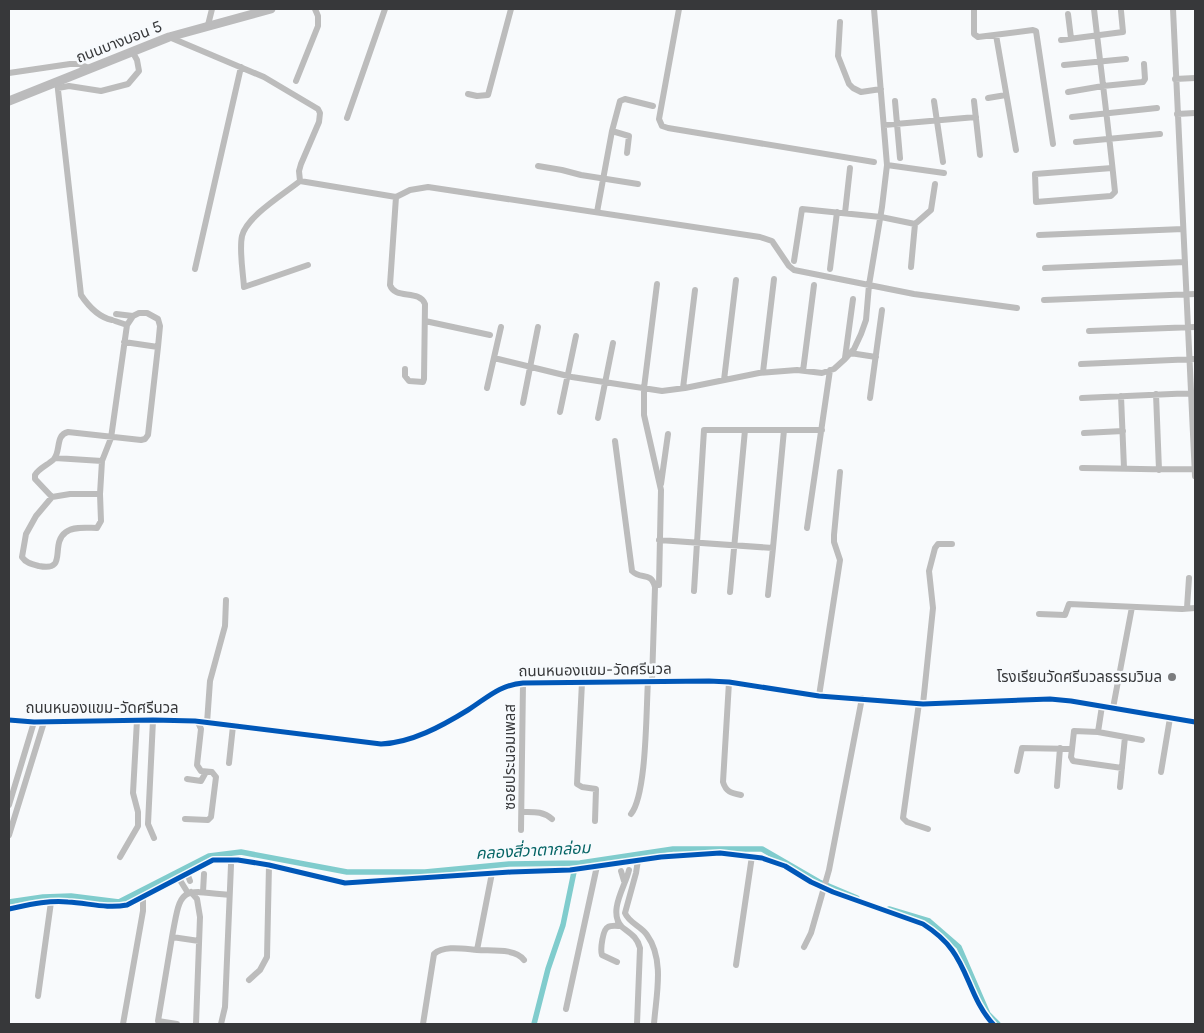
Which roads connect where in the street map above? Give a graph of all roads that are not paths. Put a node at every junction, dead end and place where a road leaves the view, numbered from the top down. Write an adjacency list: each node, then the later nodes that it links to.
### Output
1 (212, 9): 14 (street)
2 (272, 9): 14 (main road, ถนนบางบอน 5)
3 (315, 9): 30 (street)
4 (385, 9): 49 (street)
5 (511, 9): 35 (street)
6 (679, 9): 42 (street)
7 (874, 9): 33 (street)
8 (974, 9): 15 (street)
9 (1094, 9): 16 (street)
10 (1173, 9): 29 (street)
11 (1121, 11): 16 (street)
12 (1068, 14): 18 (street)
13 (840, 22): 33 (street)
14 (208, 26): 17 (main road, ถนนบางบอน 5)
15 (996, 34): 36 (street); 57 (street)
16 (1097, 35): 18 (street); 22 (street)
17 (169, 37): 20 (main road, ถนนบางบอน 5); 26 (street)
18 (1071, 38): 19 (street)
19 (1060, 40)
20 (132, 51): 25 (main road, ถนนบางบอน 5); 31 (street)
21 (1126, 59): 22 (street)
22 (1100, 61): 24 (street); 32 (street)
23 (1144, 64): 32 (street)
24 (1064, 65)
25 (89, 68): 27 (street); 31 (main road, ถนนบางบอน 5)
26 (242, 68): 70 (street); 87 (street)
27 (9, 73)
28 (1195, 78): 29 (street)
29 (1175, 79): 46 (street)
30 (296, 81)
31 (57, 84): 40 (main road, ถนนบางบอน 5); 101 (street)
32 (1104, 86): 34 (street); 44 (street)
33 (881, 89): 52 (street)
34 (1068, 92)
35 (468, 94)
36 (1006, 95): 37 (street); 58 (street)
37 (988, 98)
38 (934, 100): 50 (street)
39 (974, 100): 47 (street)
40 (9, 101)
41 (895, 101): 51 (street)
42 (656, 107): 53 (street); 62 (street)
43 (1157, 108): 44 (street)
44 (1107, 113): 48 (street); 55 (street)
45 (1195, 113): 46 (street)
46 (1177, 114): 79 (street)
47 (976, 117): 50 (street); 60 (street)
48 (1072, 117)
49 (347, 118)
50 (937, 121): 51 (street); 63 (street)
51 (897, 124): 52 (street); 61 (street)
52 (884, 125): 64 (street)
53 (612, 132): 59 (street); 69 (street)
54 (1160, 134): 55 (street)
55 (1110, 139): 56 (street); 67 (street)
56 (1076, 142)
57 (1053, 144)
58 (1016, 150)
59 (627, 153)
60 (980, 155)
61 (900, 158)
62 (874, 162)
63 (943, 162)
64 (887, 164): 68 (street); 77 (street)
65 (538, 166): 69 (street)
66 (850, 168): 76 (street)
67 (1112, 168): 67 (street)
68 (944, 173)
69 (603, 178): 71 (street); 74 (street)
70 (300, 181): 73 (street); 83 (street)
71 (638, 184)
72 (936, 184): 78 (street)
73 (393, 196): 74 (street); 102 (street)
74 (597, 212): 92 (street)
75 (837, 212): 76 (street); 81 (street); 85 (street)
76 (845, 213): 77 (street)
77 (881, 216): 78 (street); 92 (street)
78 (915, 224): 84 (street)
79 (1183, 229): 80 (street); 82 (street)
80 (1038, 235)
81 (794, 261)
82 (1184, 262): 86 (street); 94 (street)
83 (308, 266)
84 (911, 267)
85 (830, 268)
86 (1045, 268)
87 (195, 269)
88 (774, 279): 124 (street)
89 (736, 280): 126 (street)
90 (657, 284): 129 (street)
91 (814, 284): 123 (street)
92 (869, 286): 98 (street); 114 (street)
93 (695, 290): 130 (street)
94 (1186, 294): 95 (street); 97 (street); 106 (street)
95 (1195, 294)
96 (853, 299): 118 (street)
97 (1044, 300)
98 (1017, 308)
99 (882, 310): 115 (street)
100 (133, 316): 101 (street); 103 (street); 113 (street)
101 (114, 317): 103 (street)
102 (426, 321): 109 (street); 121 (street)
103 (127, 325): 111 (street)
104 (501, 326): 116 (street)
105 (538, 327): 120 (street)
106 (1188, 327): 107 (street); 108 (street); 117 (street)
107 (1195, 327)
108 (1089, 331)
109 (490, 335)
110 (576, 336): 125 (street)
111 (124, 342): 113 (street); 145 (street)
112 (613, 344): 127 (street)
113 (158, 347): 145 (street)
114 (850, 353): 115 (street); 118 (street)
115 (876, 357): 134 (street)
116 (494, 358): 120 (street); 128 (street)
117 (1192, 359): 119 (street); 131 (street)
118 (845, 360): 122 (street)
119 (1081, 364)
120 (530, 367): 125 (street); 136 (street)
121 (405, 369)
122 (830, 370): 123 (street); 141 (street)
123 (803, 371): 124 (street)
124 (764, 372): 126 (street)
125 (567, 376): 127 (street); 137 (street)
126 (724, 380): 130 (street)
127 (605, 382): 129 (street); 138 (street)
128 (487, 388)
129 (644, 388): 130 (street); 155 (street)
130 (683, 388)
131 (1193, 393): 132 (street); 151 (street)
132 (1156, 394): 133 (street); 152 (street)
133 (1121, 396): 135 (street); 142 (street)
134 (870, 398)
135 (1082, 398)
136 (523, 403)
137 (560, 412)
138 (598, 418)
139 (745, 430): 140 (street); 160 (street); 162 (street)
140 (784, 430): 141 (street); 163 (street)
141 (822, 430): 158 (street)
142 (1123, 431): 143 (street); 150 (street)
143 (1084, 433)
144 (668, 434): 155 (street)
145 (111, 438): 147 (street); 148 (street)
146 (615, 441): 174 (street)
147 (55, 458): 148 (street); 157 (street)
148 (102, 461): 156 (street)
149 (1082, 468): 150 (street)
150 (1124, 468): 152 (street)
151 (1195, 469): 152 (street); 154 (street)
152 (1159, 470)
153 (840, 472): 178 (street)
154 (1195, 476)
155 (661, 490): 159 (street)
156 (100, 494): 157 (street); 157 (street)
157 (52, 497)
158 (807, 528)
159 (659, 540): 160 (street); 165 (street)
160 (697, 543): 162 (street); 166 (street)
161 (952, 544): 180 (street)
162 (735, 546): 163 (street); 167 (street)
163 (773, 548): 168 (street)
164 (1189, 578): 171 (street)
165 (659, 585)
166 (694, 590)
167 (730, 592)
168 (768, 595)
169 (226, 600): 191 (street)
170 (1132, 606): 171 (street); 173 (street); 182 (street)
171 (1187, 608): 172 (street)
172 (1195, 608)
173 (1039, 614)
174 (650, 681): 175 (street, ถนนหนองแขม-วัดศรีนวล); 176 (street, ถนนหนองแขม-วัดศรีนวล); 209 (street)
175 (582, 682): 177 (street, ถนนหนองแขม-วัดศรีนวล); 212 (street)
176 (729, 682): 178 (street, ถนนหนองแขม-วัดศรีนวล); 206 (street)
177 (523, 683): 192 (street, ถนนหนองแขม-วัดศรีนวล); 208 (street, ซอยประนอมเพลส)
178 (819, 696): 179 (street, ถนนหนองแขม-วัดศรีนวล)
179 (862, 698): 180 (street, ถนนหนองแขม-วัดศรีนวล); 230 (street)
180 (921, 704): 181 (street, ถนนหนองแขม-วัดศรีนวล); 214 (street)
181 (1102, 706): 182 (street, ถนนหนองแขม-วัดศรีนวล); 193 (street)
182 (1112, 708): 183 (street, ถนนหนองแขม-วัดศรีนวล)
183 (1170, 718): 187 (street, ถนนหนองแขม-วัดศรีนวล); 202 (street)
184 (9, 720): 188 (street, ถนนหนองแขม-วัดศรีนวล)
185 (137, 720): 186 (street, ถนนหนองแขม-วัดศรีนวล); 189 (street, ถนนหนองแขม-วัดศรีนวล); 218 (street)
186 (153, 720): 190 (street, ถนนหนองแขม-วัดศรีนวล); 216 (street)
187 (1195, 720)
188 (34, 722): 189 (street, ถนนหนองแขม-วัดศรีนวล); 207 (street)
189 (44, 722): 215 (street)
190 (198, 722): 191 (street, ถนนหนองแขม-วัดศรีนวล); 201 (street)
191 (207, 723): 192 (street, ถนนหนองแขม-วัดศรีนวล)
192 (233, 726): 198 (street)
193 (1098, 732): 194 (street); 197 (street)
194 (1126, 738): 195 (street); 199 (street)
195 (1142, 740)
196 (1060, 748): 197 (street); 200 (street); 204 (street)
197 (1072, 749): 199 (street)
198 (229, 764)
199 (1122, 768): 205 (street)
200 (1016, 771)
201 (206, 772): 203 (street); 210 (street)
202 (1161, 772)
203 (187, 779)
204 (1057, 786)
205 (1120, 787)
206 (741, 795)
207 (9, 804)
208 (522, 812): 211 (street); 213 (street, ซอยประนอมเพลส)
209 (632, 814)
210 (185, 819)
211 (552, 819)
212 (594, 821)
213 (521, 830)
214 (928, 830)
215 (9, 835)
216 (154, 838)
217 (752, 856): 219 (street); 230 (street); 244 (street)
218 (120, 857)
219 (638, 860): 223 (street); 255 (street)
220 (231, 865): 233 (street)
221 (269, 865): 225 (street); 227 (street); 245 (street)
222 (597, 866): 224 (street); 227 (street); 247 (street)
223 (629, 866): 224 (street); 229 (street)
224 (621, 867): 229 (street)
225 (187, 873): 228 (street); 231 (street)
226 (204, 874): 232 (street)
227 (492, 874): 241 (street)
228 (178, 877): 231 (street); 234 (street)
229 (624, 881): 237 (street)
230 (825, 885): 240 (street); 256 (street)
231 (191, 892): 232 (street); 238 (street); 239 (street)
232 (203, 892): 233 (street)
233 (229, 895): 252 (street)
234 (143, 897): 235 (street); 249 (street)
235 (51, 902): 236 (street); 246 (street)
236 (9, 908)
237 (621, 926): 243 (street); 254 (street)
238 (172, 937): 239 (street); 248 (street)
239 (200, 941): 251 (street)
240 (804, 947)
241 (477, 950): 242 (street); 253 (street)
242 (524, 960)
243 (616, 962)
244 (736, 965)
245 (249, 980)
246 (38, 996)
247 (566, 1009)
248 (158, 1022): 250 (street)
249 (123, 1024)
250 (177, 1024)
251 (196, 1024)
252 (221, 1024)
253 (423, 1024)
254 (637, 1024)
255 (654, 1024)
256 (993, 1024)

